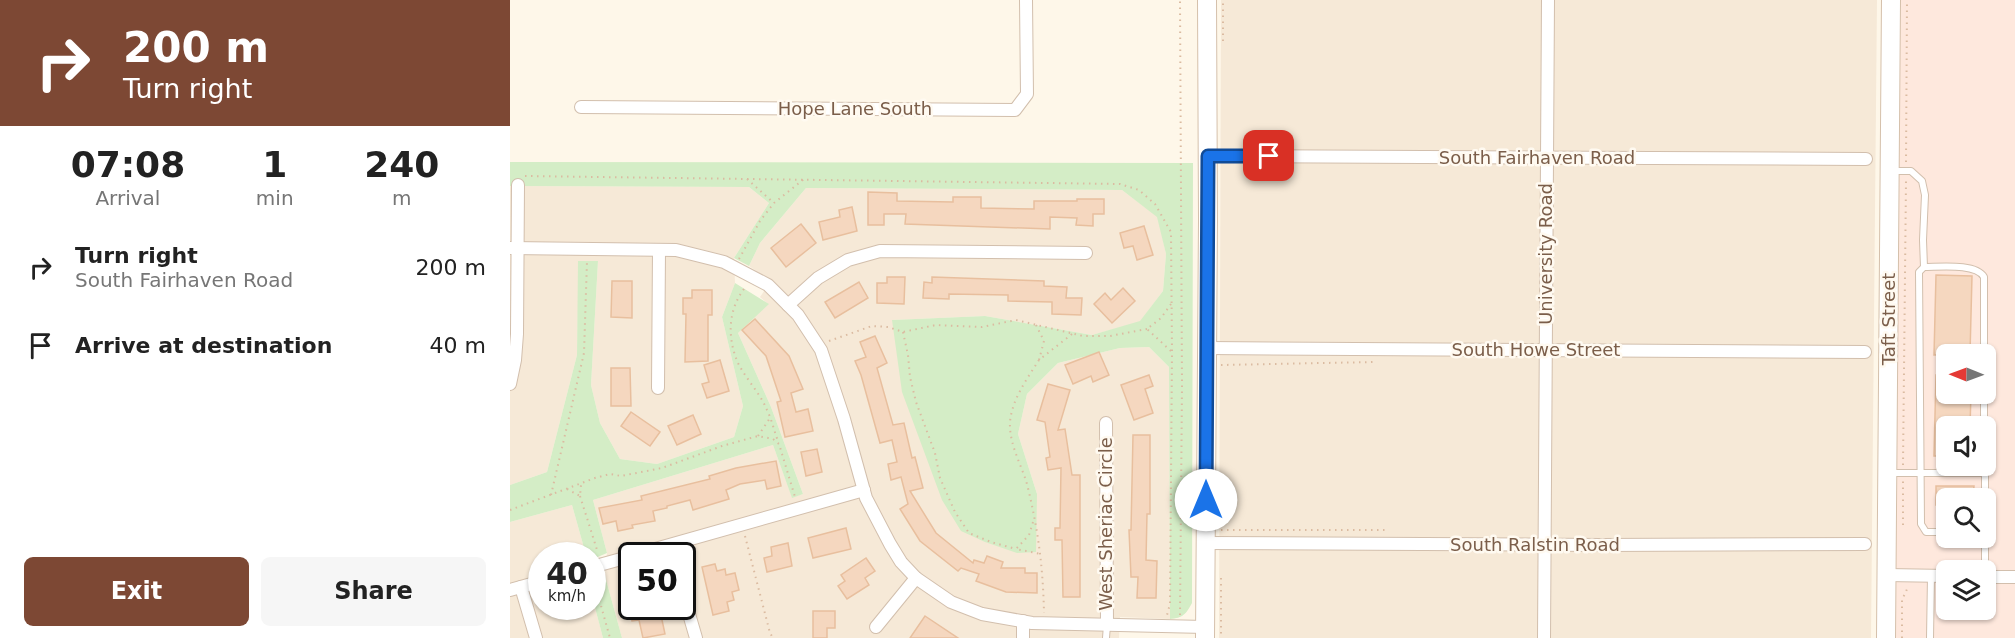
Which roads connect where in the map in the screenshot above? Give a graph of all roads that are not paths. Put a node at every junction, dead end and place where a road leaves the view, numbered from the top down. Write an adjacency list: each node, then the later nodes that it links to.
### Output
1 (1026, 0): 5 (street, Hope Lane South)
2 (1207, 0): 6 (street)
3 (1548, 0): 7 (street, University Road)
4 (1891, 0): 9 (street, Taft Street)
5 (581, 107)
6 (1208, 156): 7 (street, South Fairhaven Road); 17 (street)
7 (1547, 158): 8 (street, South Fairhaven Road); 18 (street, University Road)
8 (1866, 159)
9 (1898, 171): 14 (lane); 23 (street, Taft Street)
10 (519, 180): 11 (street)
11 (514, 248): 12 (street); 20 (street)
12 (659, 250): 15 (street); 21 (street)
13 (1086, 253): 15 (street)
14 (1924, 267): 16 (lane); 24 (lane)
15 (788, 305): 26 (street)
16 (1984, 344)
17 (1207, 348): 18 (street, South Howe Street); 29 (street)
18 (1546, 350): 19 (street, South Howe Street); 31 (street, University Road)
19 (1865, 352)
20 (510, 384)
21 (658, 388)
22 (1106, 423): 42 (street, West Sheriac Circle)
23 (1895, 473): 24 (lane); 32 (street, Taft Street)
24 (1921, 474): 25 (lane); 27 (lane)
25 (1936, 474)
26 (864, 490): 28 (street); 37 (street)
27 (1936, 531)
28 (696, 542)
29 (1206, 543): 31 (street, South Ralstin Road); 43 (street)
30 (1865, 544): 31 (street, South Ralstin Road)
31 (1544, 545): 47 (street, University Road)
32 (1887, 575): 33 (street); 48 (street, Taft Street)
33 (1931, 576): 34 (street); 49 (lane)
34 (1936, 576)
35 (1996, 577): 36 (street)
36 (2015, 577)
37 (916, 579): 40 (street); 41 (street)
38 (515, 588): 44 (street)
39 (691, 620): 45 (street)
40 (1023, 621): 42 (street); 46 (street)
41 (876, 627)
42 (1106, 632): 43 (street)
43 (1205, 633)
44 (536, 638)
45 (696, 638)
46 (1023, 638)
47 (1544, 638)
48 (1886, 638)
49 (1930, 638)

